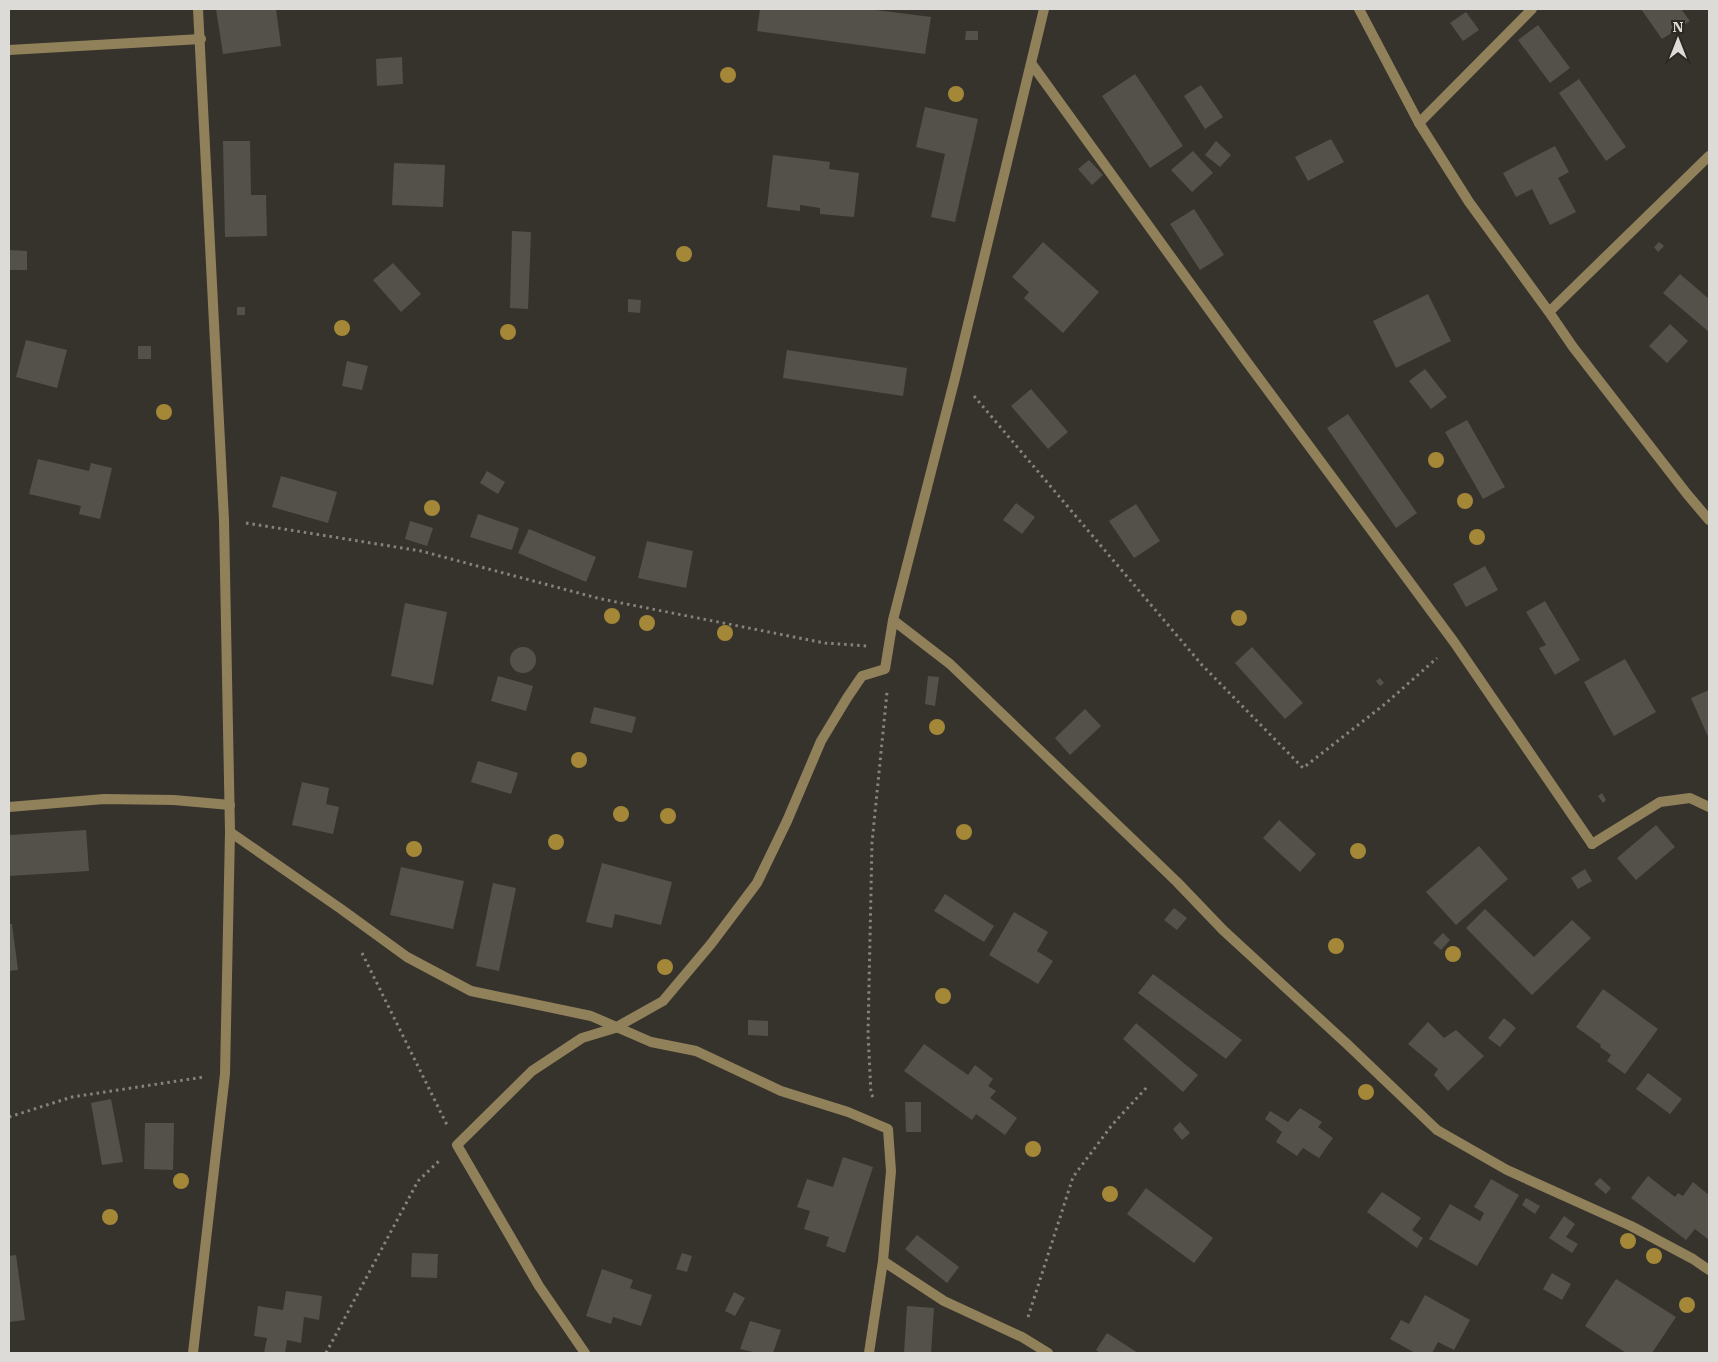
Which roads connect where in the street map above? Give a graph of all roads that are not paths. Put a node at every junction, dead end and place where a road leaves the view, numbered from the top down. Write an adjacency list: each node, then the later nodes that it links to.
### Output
1 (198, 9): 5 (street)
2 (1044, 9): 7 (street)
3 (1360, 9): 8 (street)
4 (1532, 9): 8 (street)
5 (201, 39): 6 (street); 13 (street)
6 (9, 50)
7 (1031, 63): 12 (street); 14 (street)
8 (1419, 123): 10 (street)
9 (1709, 156): 10 (street)
10 (1549, 312): 11 (street)
11 (1709, 520)
12 (893, 620): 17 (street); 19 (street)
13 (230, 805): 15 (street); 16 (street)
14 (1709, 807)
15 (9, 808)
16 (230, 832): 17 (street); 20 (street)
17 (615, 1028): 18 (street); 21 (street)
18 (883, 1261): 22 (street); 23 (street)
19 (1709, 1270)
20 (193, 1353)
21 (585, 1353)
22 (869, 1353)
23 (1048, 1353)

